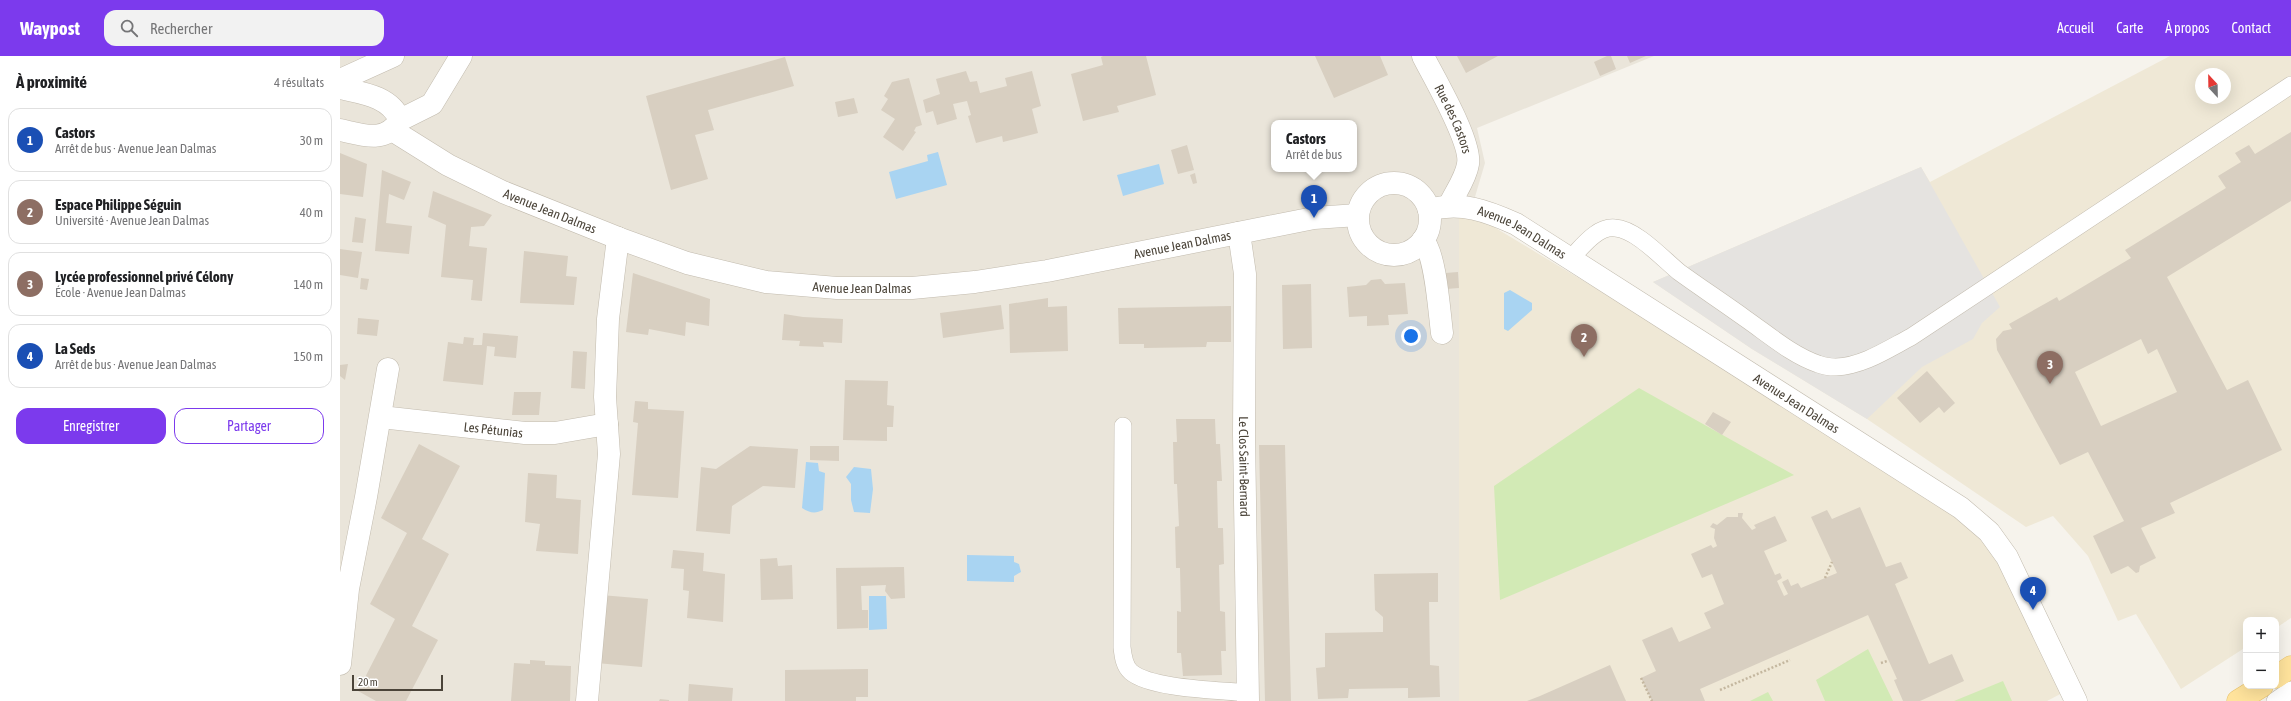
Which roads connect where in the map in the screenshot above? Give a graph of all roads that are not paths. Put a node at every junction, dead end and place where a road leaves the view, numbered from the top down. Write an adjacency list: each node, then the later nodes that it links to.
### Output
1 (393, 56): 4 (street)
2 (461, 56): 7 (street)
3 (1423, 56): 9 (street, Rue des Castors)
4 (340, 80)
5 (2291, 85): 14 (lane)
6 (340, 88): 7 (street, Avenue Jean Dalmas)
7 (396, 125): 8 (street); 12 (street, Avenue Jean Dalmas)
8 (340, 130)
9 (1439, 208): 10 (street); 13 (street); 14 (street, Avenue Jean Dalmas)
10 (1358, 215): 11 (street, Avenue Jean Dalmas); 13 (street)
11 (1238, 233): 12 (street, Avenue Jean Dalmas); 25 (street, Le Clos Saint-Bernard)
12 (618, 238): 18 (street)
13 (1423, 240): 15 (street)
14 (1571, 258): 27 (street, Avenue Jean Dalmas)
15 (1442, 333)
16 (388, 369): 17 (street)
17 (381, 417): 18 (street, Les Pétunias); 20 (street)
18 (606, 424): 26 (street)
19 (1123, 426): 25 (lane)
20 (340, 664)
21 (2291, 667): 22 (main road)
22 (2279, 675)
23 (2257, 689): 28 (main road)
24 (2291, 690): 29 (lane)
25 (1248, 697)
26 (587, 701)
27 (2076, 701)
28 (2238, 701)
29 (2275, 701)

